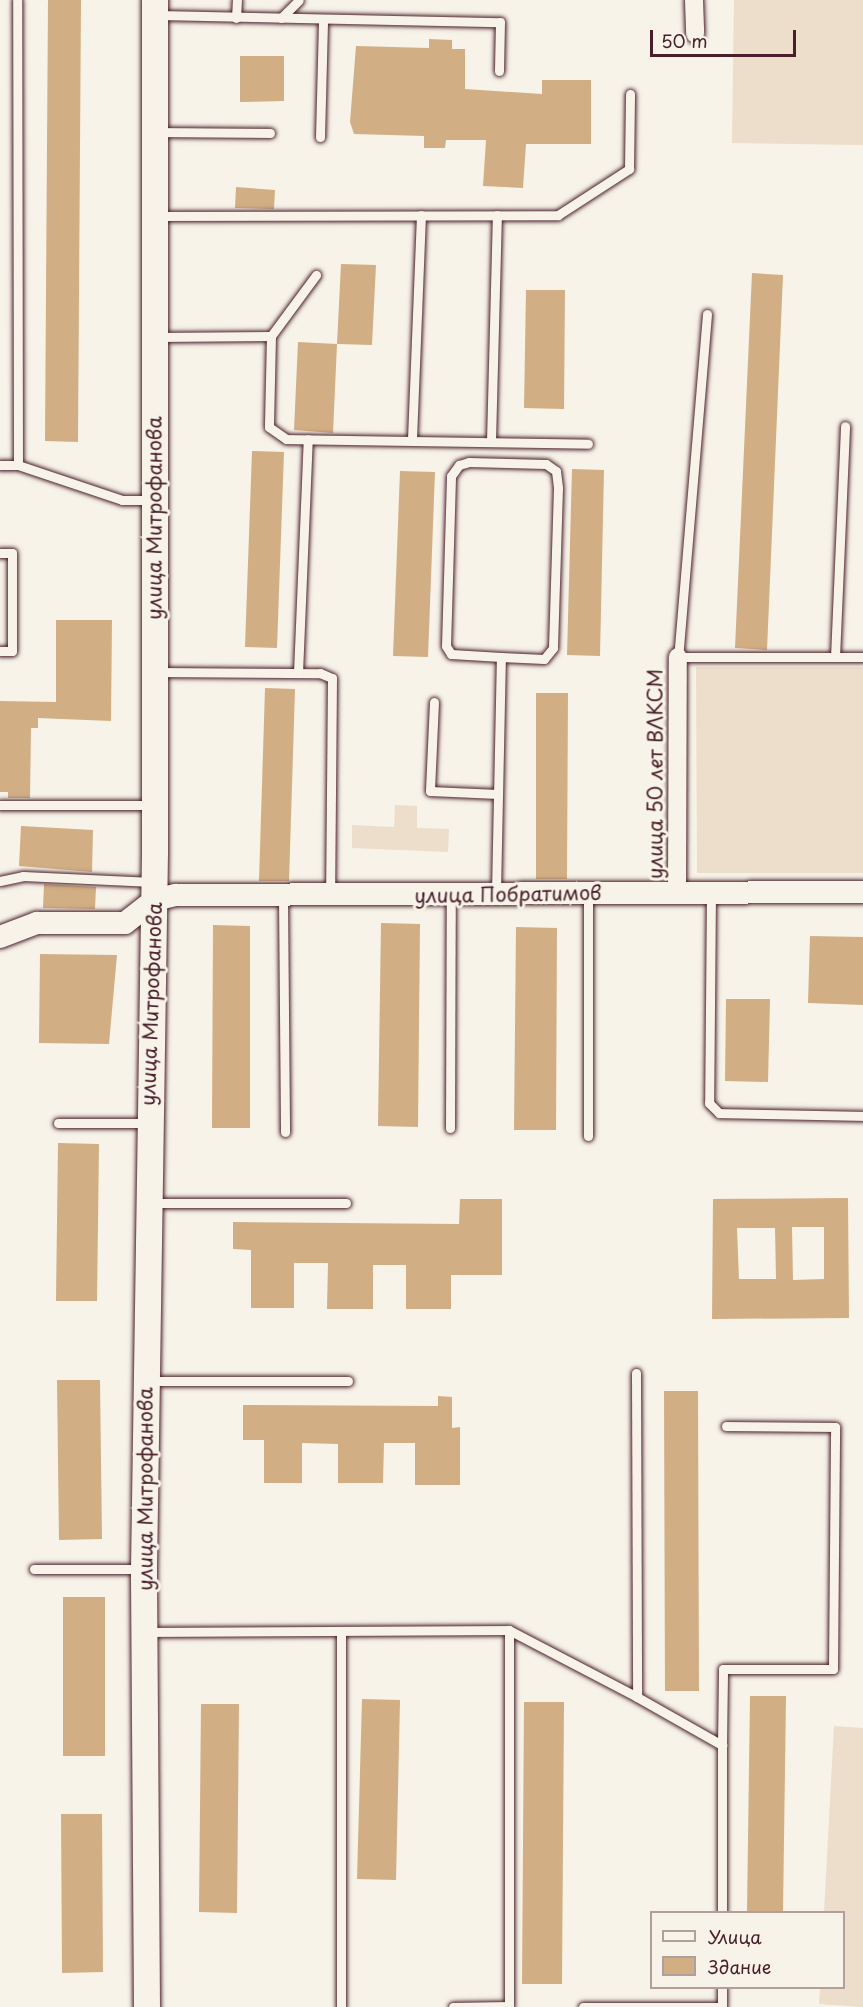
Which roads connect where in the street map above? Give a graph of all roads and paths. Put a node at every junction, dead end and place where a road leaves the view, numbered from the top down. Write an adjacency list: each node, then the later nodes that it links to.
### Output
1 (17, 0): 28 (lane)
2 (237, 0): 6 (lane)
3 (299, 0): 7 (lane)
4 (694, 0): 9 (street)
5 (155, 7): 6 (lane); 12 (main road, улица Митрофанова)
6 (236, 18): 7 (lane)
7 (281, 18): 8 (lane)
8 (323, 19): 10 (lane); 14 (lane)
9 (695, 34)
10 (499, 71)
11 (630, 94): 16 (lane)
12 (155, 132): 13 (lane); 17 (main road, улица Митрофанова)
13 (270, 133)
14 (320, 137)
15 (421, 215): 16 (lane); 17 (lane); 24 (lane)
16 (497, 215): 25 (lane)
17 (155, 216): 21 (main road, улица Митрофанова)
18 (316, 275): 20 (lane)
19 (708, 314): 33 (lane)
20 (271, 336): 21 (lane); 23 (lane)
21 (154, 338): 29 (main road, улица Митрофанова)
22 (845, 426): 34 (lane)
23 (308, 439): 24 (lane); 37 (lane)
24 (412, 439): 25 (lane)
25 (491, 441): 26 (lane)
26 (588, 444)
27 (0, 465): 28 (lane)
28 (18, 465): 29 (lane)
29 (154, 500): 36 (main road, улица Митрофанова)
30 (0, 553): 31 (lane)
31 (0, 651)
32 (501, 657): 32 (lane); 39 (lane)
33 (678, 657): 34 (lane); 44 (street, улица 50 лет ВЛКСМ)
34 (835, 657): 35 (lane)
35 (863, 657)
36 (155, 672): 37 (lane); 41 (main road, улица Митрофанова)
37 (298, 673): 49 (lane)
38 (434, 702): 39 (lane)
39 (498, 794): 48 (lane)
40 (0, 805): 41 (lane)
41 (155, 805): 43 (main road, улица Митрофанова)
42 (0, 881): 43 (lane)
43 (154, 891): 51 (street, улица Побратимов); 52 (street); 55 (main road, улица Митрофанова)
44 (677, 891): 45 (street, улица Побратимов); 46 (street, улица Побратимов)
45 (711, 891): 47 (street, улица Побратимов); 53 (lane)
46 (588, 892): 48 (street, улица Побратимов); 58 (lane)
47 (863, 892)
48 (496, 894): 50 (street, улица Побратимов)
49 (330, 896): 50 (street, улица Побратимов); 51 (street, улица Побратимов)
50 (451, 896): 56 (lane)
51 (283, 897): 57 (lane)
52 (0, 937)
53 (863, 1116)
54 (58, 1123): 55 (lane)
55 (148, 1123): 59 (main road, улица Митрофанова)
56 (450, 1128)
57 (285, 1132)
58 (588, 1136)
59 (147, 1203): 60 (lane); 62 (main road, улица Митрофанова)
60 (346, 1203)
61 (636, 1373): 70 (lane)
62 (146, 1381): 63 (lane); 66 (main road, улица Митрофанова)
63 (348, 1381)
64 (726, 1426): 71 (lane)
65 (34, 1569): 66 (lane)
66 (144, 1569): 69 (main road, улица Митрофанова)
67 (509, 1630): 68 (lane); 70 (lane); 76 (lane)
68 (341, 1631): 69 (lane); 75 (lane)
69 (145, 1632): 74 (main road, улица Митрофанова)
70 (637, 1697): 71 (lane)
71 (722, 1745): 72 (lane)
72 (722, 1911)
73 (722, 1989): 78 (lane)
74 (147, 2007)
75 (341, 2007)
76 (453, 2007)
77 (583, 2007): 78 (lane)
78 (722, 2007)

